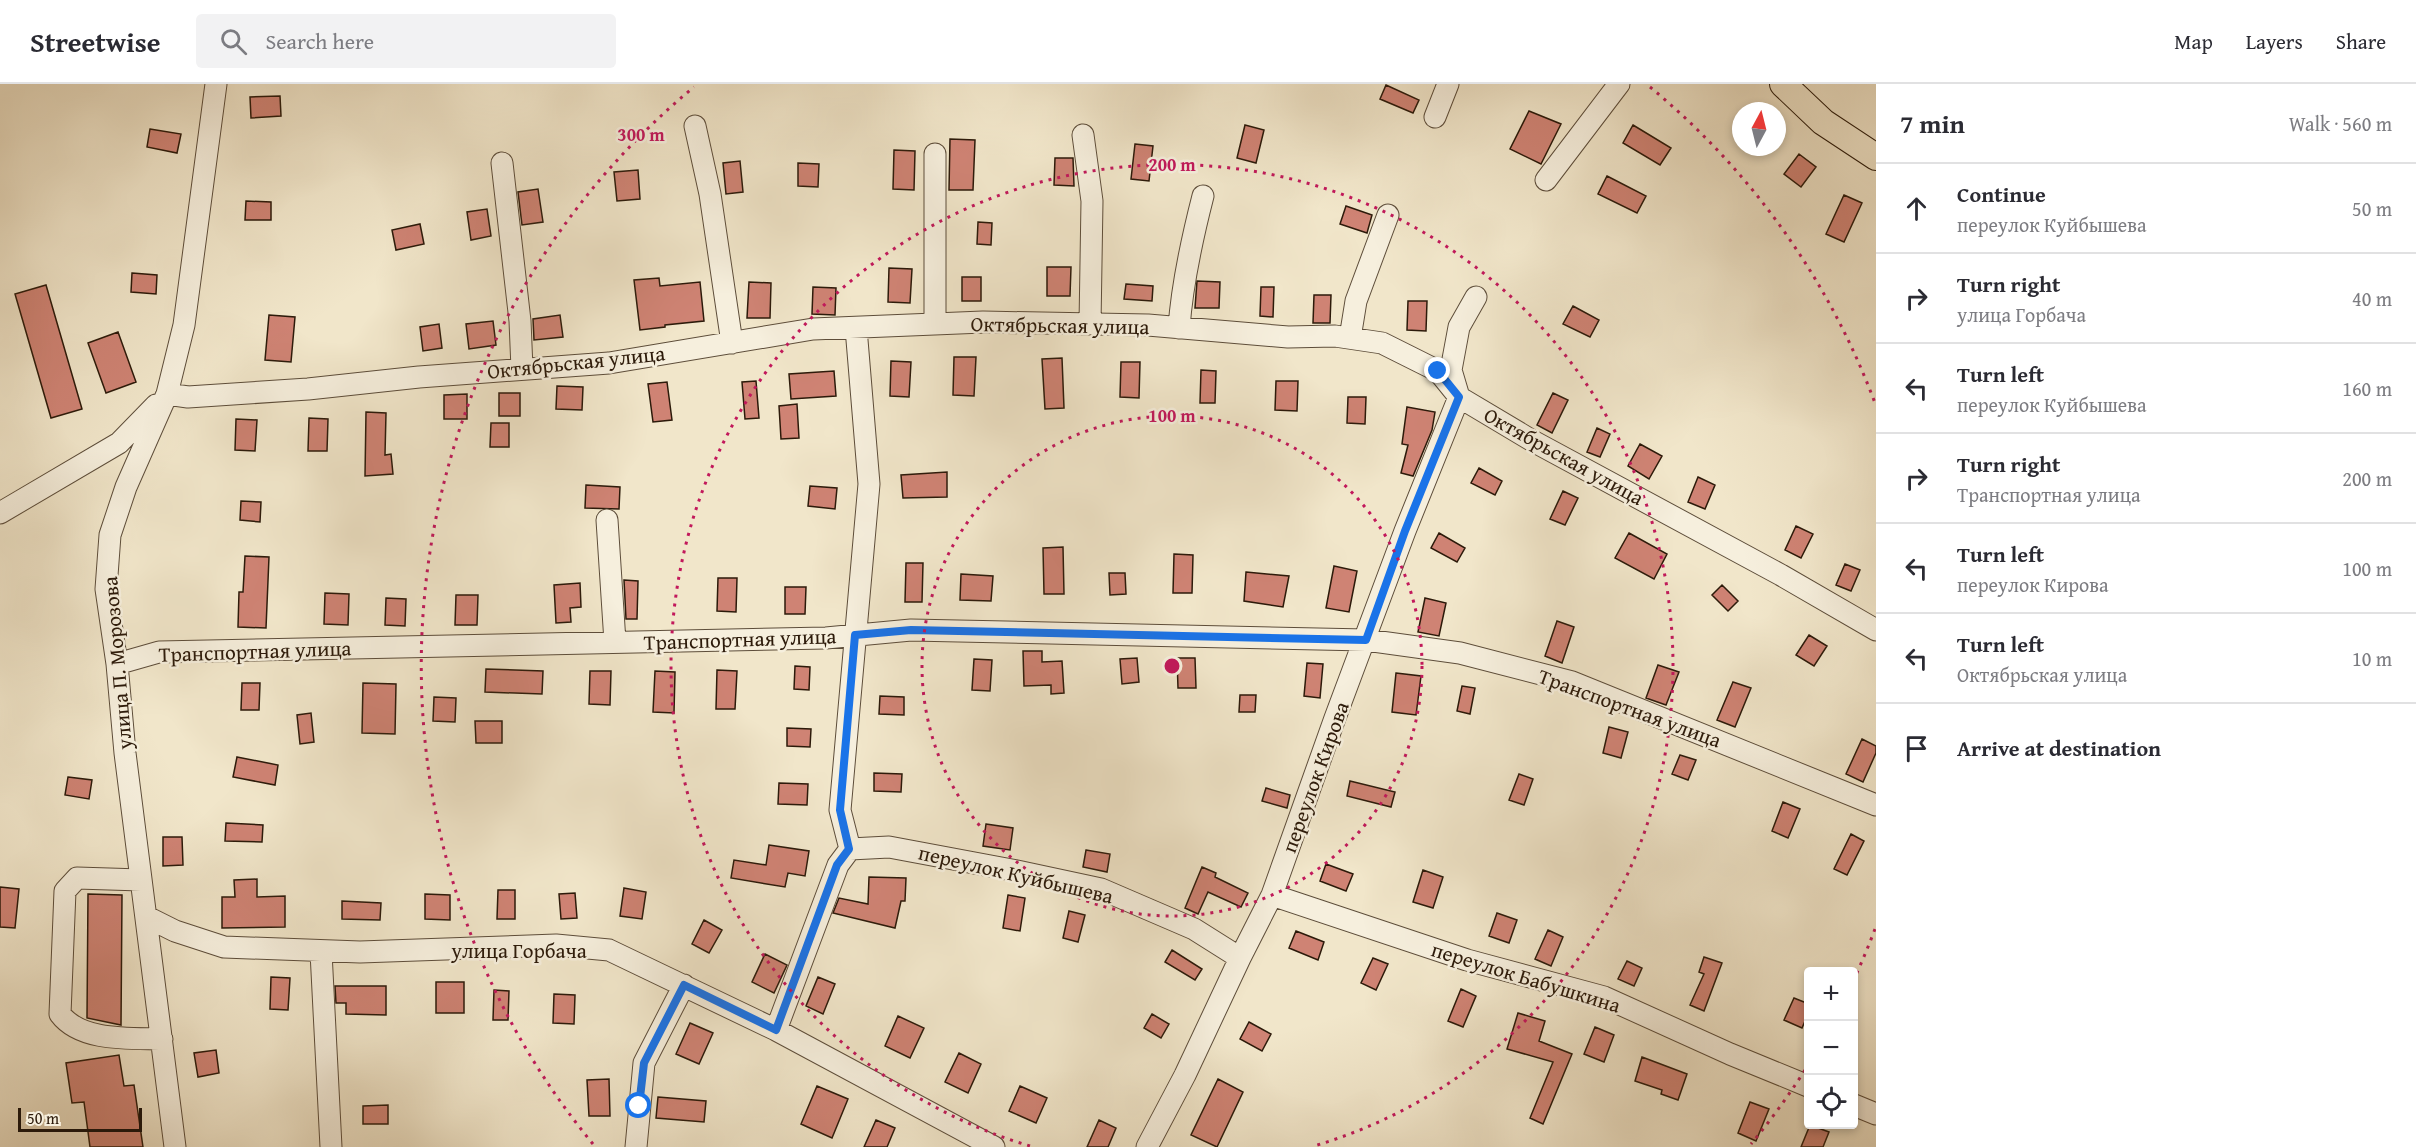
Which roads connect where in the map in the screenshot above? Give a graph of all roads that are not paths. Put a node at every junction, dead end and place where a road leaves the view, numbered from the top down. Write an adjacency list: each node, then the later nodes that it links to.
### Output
1 (216, 84): 22 (street, улица П. Морозова)
2 (1448, 84): 5 (street)
3 (1619, 84): 11 (street)
4 (1783, 84): 9 (main road)
5 (1435, 117)
6 (695, 126): 20 (street)
7 (1083, 135): 16 (street)
8 (935, 154): 15 (street)
9 (1876, 157)
10 (502, 163): 21 (street)
11 (1546, 180)
12 (1203, 196): 18 (street)
13 (1388, 215): 19 (street)
14 (1476, 297): 23 (street)
15 (935, 324): 16 (street, Октябрьская улица); 17 (street, Октябрьская улица)
16 (1090, 324): 18 (street, Октябрьская улица)
17 (856, 328): 20 (street, Октябрьская улица); 27 (street)
18 (1179, 328): 19 (street, Октябрьская улица)
19 (1350, 338): 23 (street, Октябрьская улица)
20 (732, 343): 21 (street, Октябрьская улица)
21 (522, 369): 22 (street, Октябрьская улица)
22 (167, 394): 24 (street); 30 (street, улица П. Морозова)
23 (1459, 397): 26 (street, Октябрьская улица); 28 (street, переулок Кирова)
24 (0, 513)
25 (607, 520): 29 (street)
26 (1876, 630)
27 (855, 635): 28 (street, Транспортная улица); 29 (street, Транспортная улица); 32 (street)
28 (1366, 640): 31 (street, Транспортная улица); 34 (street, переулок Кирова)
29 (615, 642): 30 (street, Транспортная улица)
30 (117, 664): 33 (street, улица П. Морозова)
31 (1876, 805)
32 (849, 849): 37 (street, переулок Куйбышева); 39 (street)
33 (141, 880): 35 (street, улица П. Морозова); 40 (street)
34 (1272, 895): 37 (street, переулок Кирова); 41 (street, переулок Бабушкина)
35 (147, 917): 36 (street, улица Горбача); 40 (street, улица П. Морозова)
36 (321, 952): 38 (street, улица Горбача); 45 (street)
37 (1240, 957): 48 (street, переулок Кирова)
38 (684, 985): 39 (street, улица Горбача); 46 (street)
39 (776, 1030): 47 (street, улица Горбача)
40 (162, 1039): 44 (street, улица П. Морозова)
41 (1804, 1084)
42 (1858, 1107): 43 (street)
43 (1876, 1114)
44 (175, 1147)
45 (331, 1147)
46 (636, 1147)
47 (994, 1147)
48 (1147, 1147)

